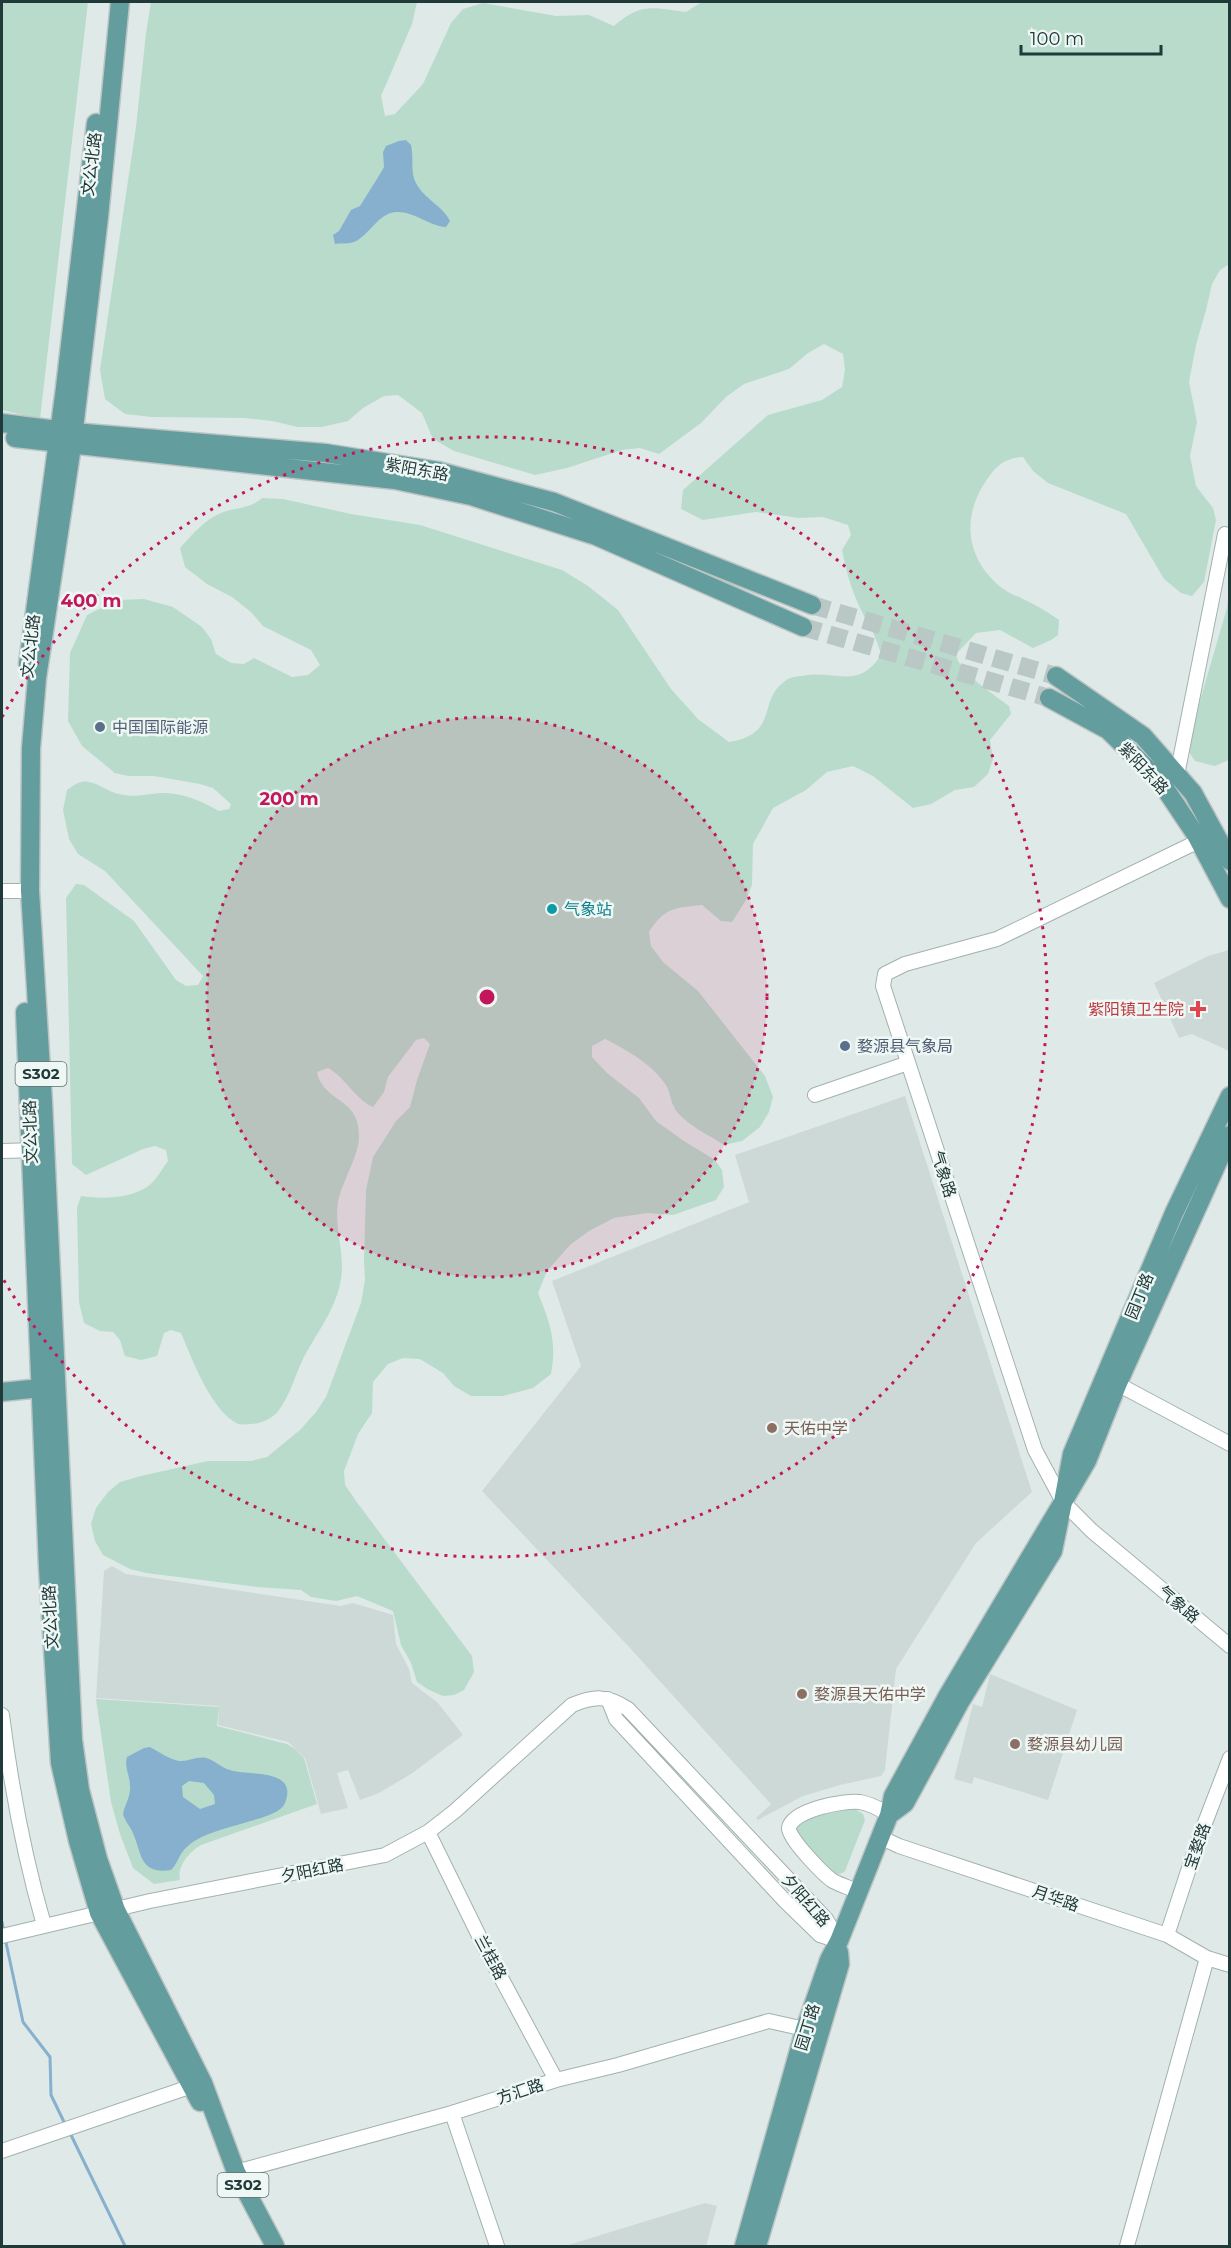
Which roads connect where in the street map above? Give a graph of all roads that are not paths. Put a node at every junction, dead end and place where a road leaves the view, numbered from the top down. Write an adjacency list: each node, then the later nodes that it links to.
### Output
1 (108, 2): 5 (main road, 文公北路 / S302)
2 (120, 2): 5 (main road, 文公北路 / S302)
3 (2, 423): 5 (main road, 紫阳东路)
4 (2, 436): 5 (main road, 紫阳东路)
5 (65, 438): 7 (main road, 紫阳东路); 8 (main road, 紫阳东路); 15 (main road, 文公北路 / S302)
6 (1225, 534): 11 (street)
7 (812, 605)
8 (803, 627)
9 (1056, 676): 11 (main road, 紫阳东路)
10 (1049, 698): 12 (main road, 紫阳东路)
11 (1177, 775): 12 (main road, 紫阳东路)
12 (1207, 837): 13 (main road, 紫阳东路); 16 (main road, 紫阳东路); 17 (street, 气象路)
13 (1230, 861)
14 (2, 891): 15 (street)
15 (25, 891): 21 (main road, 文公北路 / S302)
16 (1230, 899)
17 (908, 1063): 18 (street); 27 (street, 气象路)
18 (815, 1095)
19 (1230, 1096): 23 (main road, 园丁路)
20 (1230, 1135): 23 (main road, 园丁路)
21 (38, 1150): 22 (street); 24 (main road, 文公北路 / S302)
22 (2, 1151)
23 (1112, 1381): 26 (street); 27 (main road, 园丁路)
24 (49, 1387): 25 (main road); 35 (main road, 文公北路 / S302)
25 (2, 1392)
26 (1230, 1444)
27 (1063, 1502): 28 (street, 气象路); 31 (main road, 园丁路)
28 (1230, 1646)
29 (2, 1715): 36 (street)
30 (1230, 1758): 38 (street, 宝婺路)
31 (889, 1815): 33 (main road, 园丁路); 34 (street)
32 (428, 1832): 35 (street, 夕阳红路); 39 (street, 夕阳红路); 43 (street, 兰桂路)
33 (880, 1837): 34 (main road, 园丁路); 38 (street, 月华路)
34 (859, 1892): 39 (main road, 园丁路)
35 (108, 1912): 36 (street, 夕阳红路); 44 (main road, 文公北路 / S302)
36 (44, 1925): 37 (street, 夕阳红路)
37 (6, 1935)
38 (1167, 1935): 40 (street, 月华路)
39 (839, 1941): 42 (main road, 园丁路); 51 (main road)
40 (1207, 1958): 41 (street, 月华路); 52 (street)
41 (1230, 1965)
42 (805, 2029): 43 (street, 方汇路); 50 (main road, 园丁路)
43 (556, 2080): 45 (street, 方汇路)
44 (196, 2084): 46 (street); 47 (main road, 文公北路 / S302)
45 (452, 2113): 47 (street, 方汇路); 49 (street)
46 (2, 2151)
47 (236, 2172): 48 (main road, 文公北路 / S302)
48 (275, 2247)
49 (497, 2247)
50 (744, 2247)
51 (758, 2247)
52 (1127, 2247)

